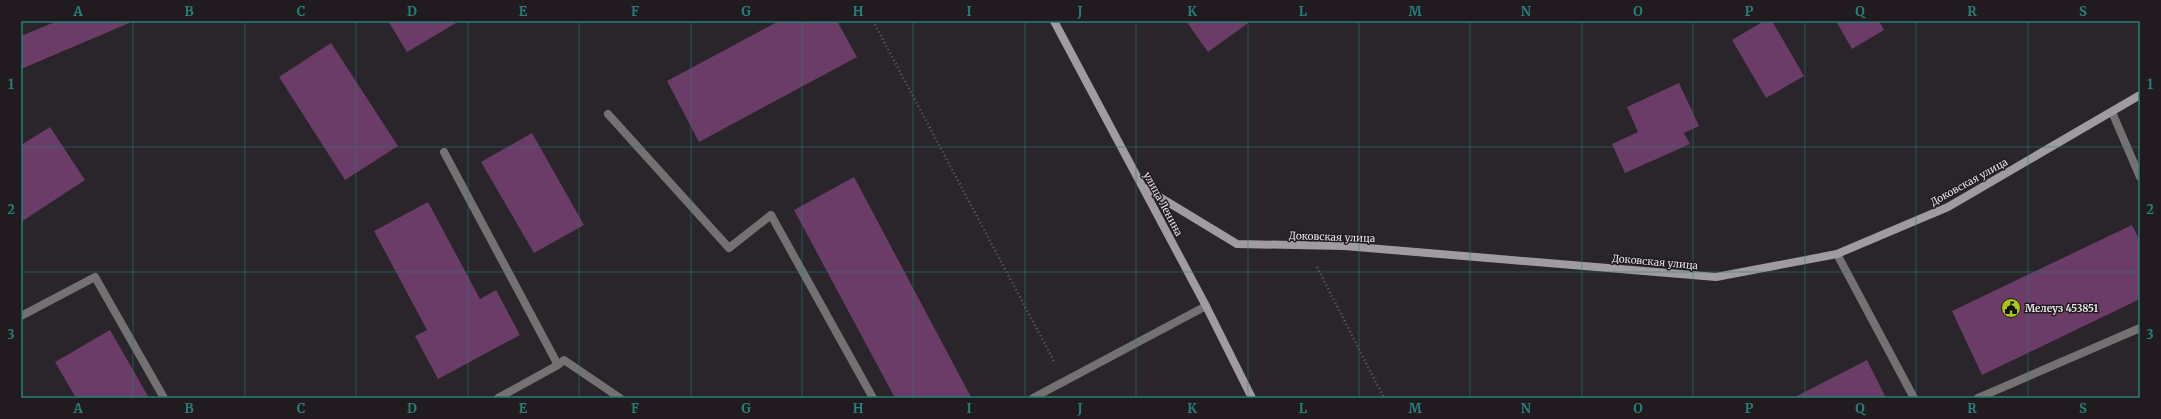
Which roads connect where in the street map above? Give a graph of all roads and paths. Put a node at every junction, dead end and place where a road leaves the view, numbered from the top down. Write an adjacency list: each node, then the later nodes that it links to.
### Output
1 (872, 21): 15 (path)
2 (1054, 21): 8 (main road, улица Ленина)
3 (2140, 95): 4 (main road, Доковская улица)
4 (2112, 112): 7 (street); 10 (main road, Доковская улица)
5 (608, 114): 19 (street)
6 (444, 152): 14 (street)
7 (2140, 177)
8 (1143, 187): 9 (main road, Доковская улица); 11 (main road, улица Ленина)
9 (1306, 245): 10 (main road, Доковская улица); 22 (path)
10 (1837, 254): 23 (street)
11 (1206, 306): 15 (street); 21 (main road, улица Ленина)
12 (21, 316): 16 (street)
13 (2140, 328): 24 (street)
14 (558, 365): 17 (street); 18 (street)
15 (1065, 382): 20 (street)
16 (164, 398)
17 (498, 398)
18 (620, 398)
19 (872, 398)
20 (1033, 398)
21 (1252, 398)
22 (1384, 398)
23 (1914, 398)
24 (1978, 398)

